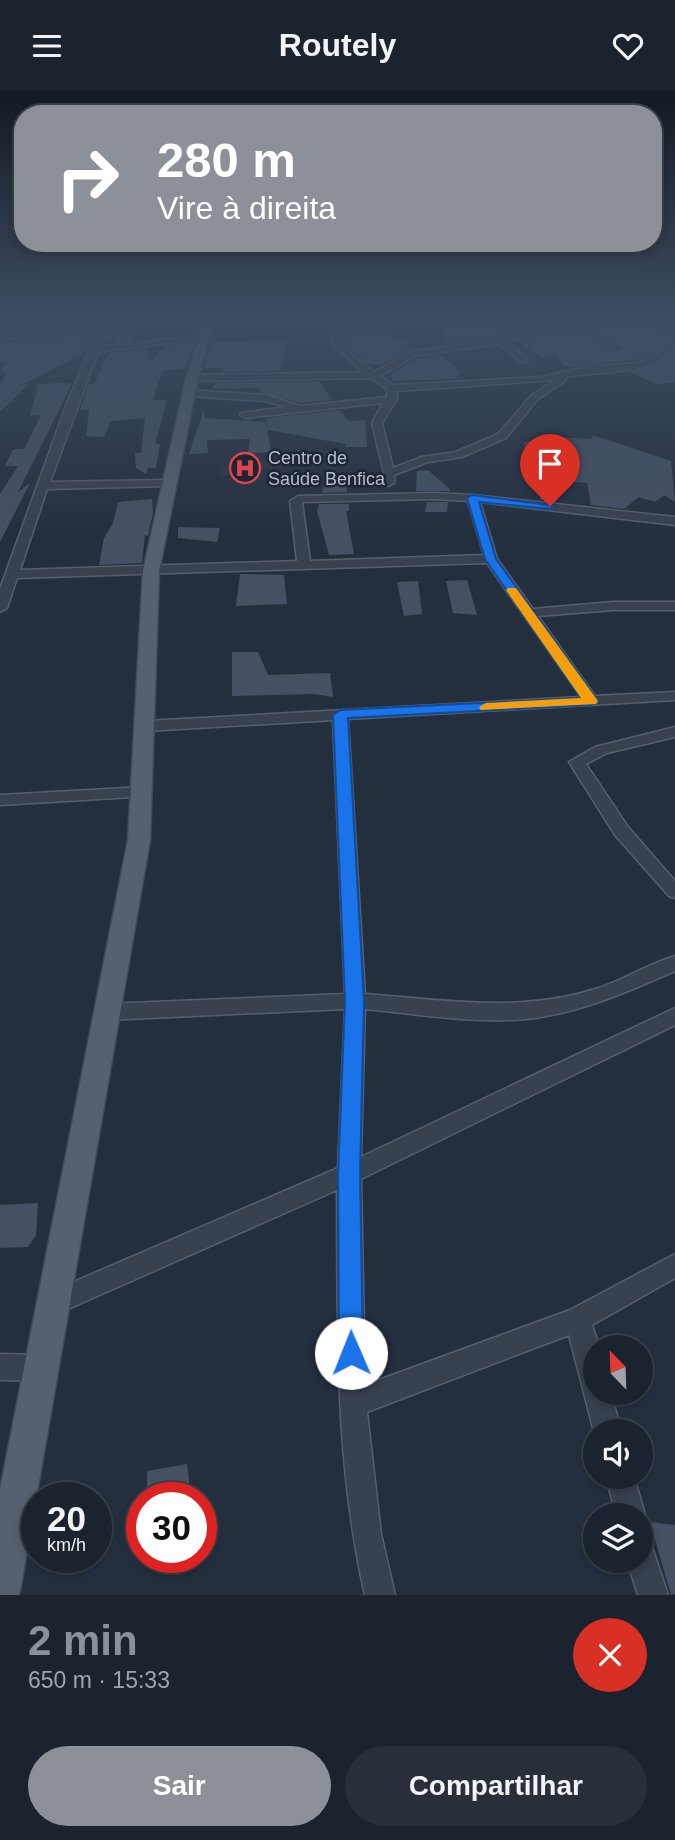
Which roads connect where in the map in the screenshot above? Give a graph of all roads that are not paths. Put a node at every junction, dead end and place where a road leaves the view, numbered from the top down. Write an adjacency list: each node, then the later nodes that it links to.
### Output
1 (77, 393): 11 (street)
2 (188, 393): 10 (main road)
3 (236, 393): 7 (street)
4 (391, 393): 6 (street)
5 (540, 393): 9 (street)
6 (392, 400): 7 (street); 9 (street)
7 (306, 410): 8 (street)
8 (245, 415)
9 (389, 473): 12 (street)
10 (167, 483): 11 (street); 17 (main road)
11 (42, 486): 18 (street)
12 (385, 497): 13 (street); 16 (street)
13 (472, 498): 14 (street); 15 (street)
14 (675, 521)
15 (491, 559): 16 (street); 21 (street)
16 (304, 566): 17 (street)
17 (151, 571): 18 (street); 25 (main road)
18 (13, 574): 19 (street)
19 (2, 600)
20 (675, 606): 21 (street)
21 (528, 613): 23 (street)
22 (675, 696): 23 (street)
23 (591, 701): 24 (street)
24 (340, 715): 25 (street); 31 (street)
25 (146, 726): 27 (main road)
26 (675, 732): 29 (street)
27 (142, 792): 28 (street); 32 (main road)
28 (0, 800)
29 (675, 892)
30 (675, 963): 31 (street)
31 (355, 1001): 32 (street); 34 (street)
32 (106, 1012): 36 (main road)
33 (675, 1016): 34 (street)
34 (349, 1174): 36 (street); 41 (street)
35 (675, 1265): 37 (street)
36 (50, 1305): 40 (main road)
37 (578, 1319): 38 (street); 41 (street)
38 (583, 1338)
39 (0, 1367): 40 (street)
40 (41, 1368): 43 (main road)
41 (352, 1404): 44 (street)
42 (646, 1573): 45 (street)
43 (0, 1591)
44 (380, 1595)
45 (653, 1595)

